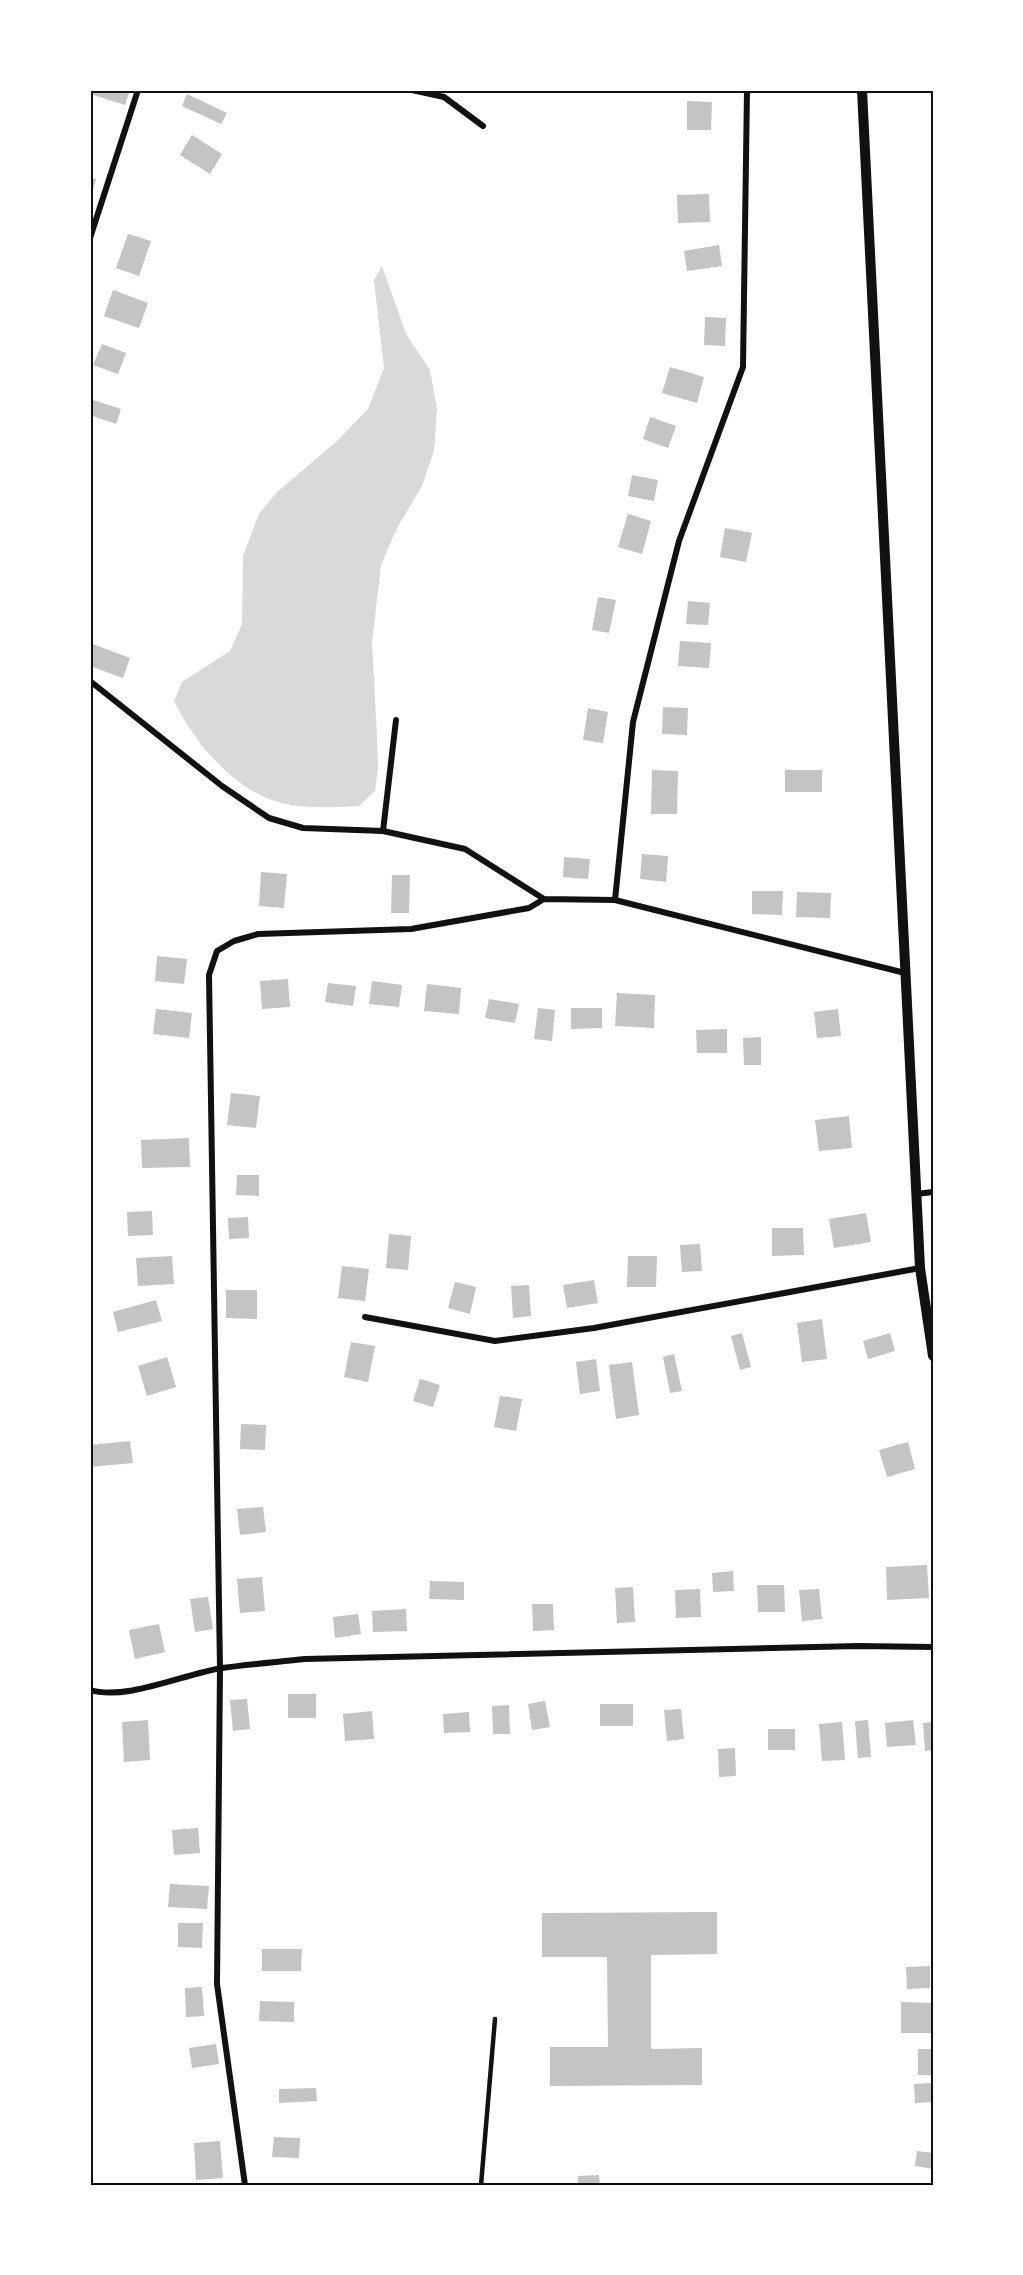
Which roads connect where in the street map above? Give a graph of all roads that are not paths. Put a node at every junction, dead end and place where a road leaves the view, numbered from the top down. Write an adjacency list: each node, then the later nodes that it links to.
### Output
1 (138, 90): 6 (street)
2 (412, 90): 5 (street)
3 (747, 90): 11 (street)
4 (862, 90): 12 (street)
5 (483, 126)
6 (90, 238)
7 (90, 681): 9 (street)
8 (396, 720): 9 (street)
9 (384, 831): 10 (street)
10 (544, 899): 11 (street); 19 (street)
11 (615, 900): 12 (street)
12 (905, 973): 14 (street)
13 (933, 1192): 14 (street)
14 (916, 1194): 15 (street)
15 (920, 1268): 16 (street); 17 (street)
16 (365, 1317)
17 (933, 1356)
18 (933, 1647): 19 (street)
19 (220, 1668): 20 (street); 22 (street)
20 (90, 1690)
21 (495, 2019): 23 (lane)
22 (245, 2185)
23 (481, 2185)

